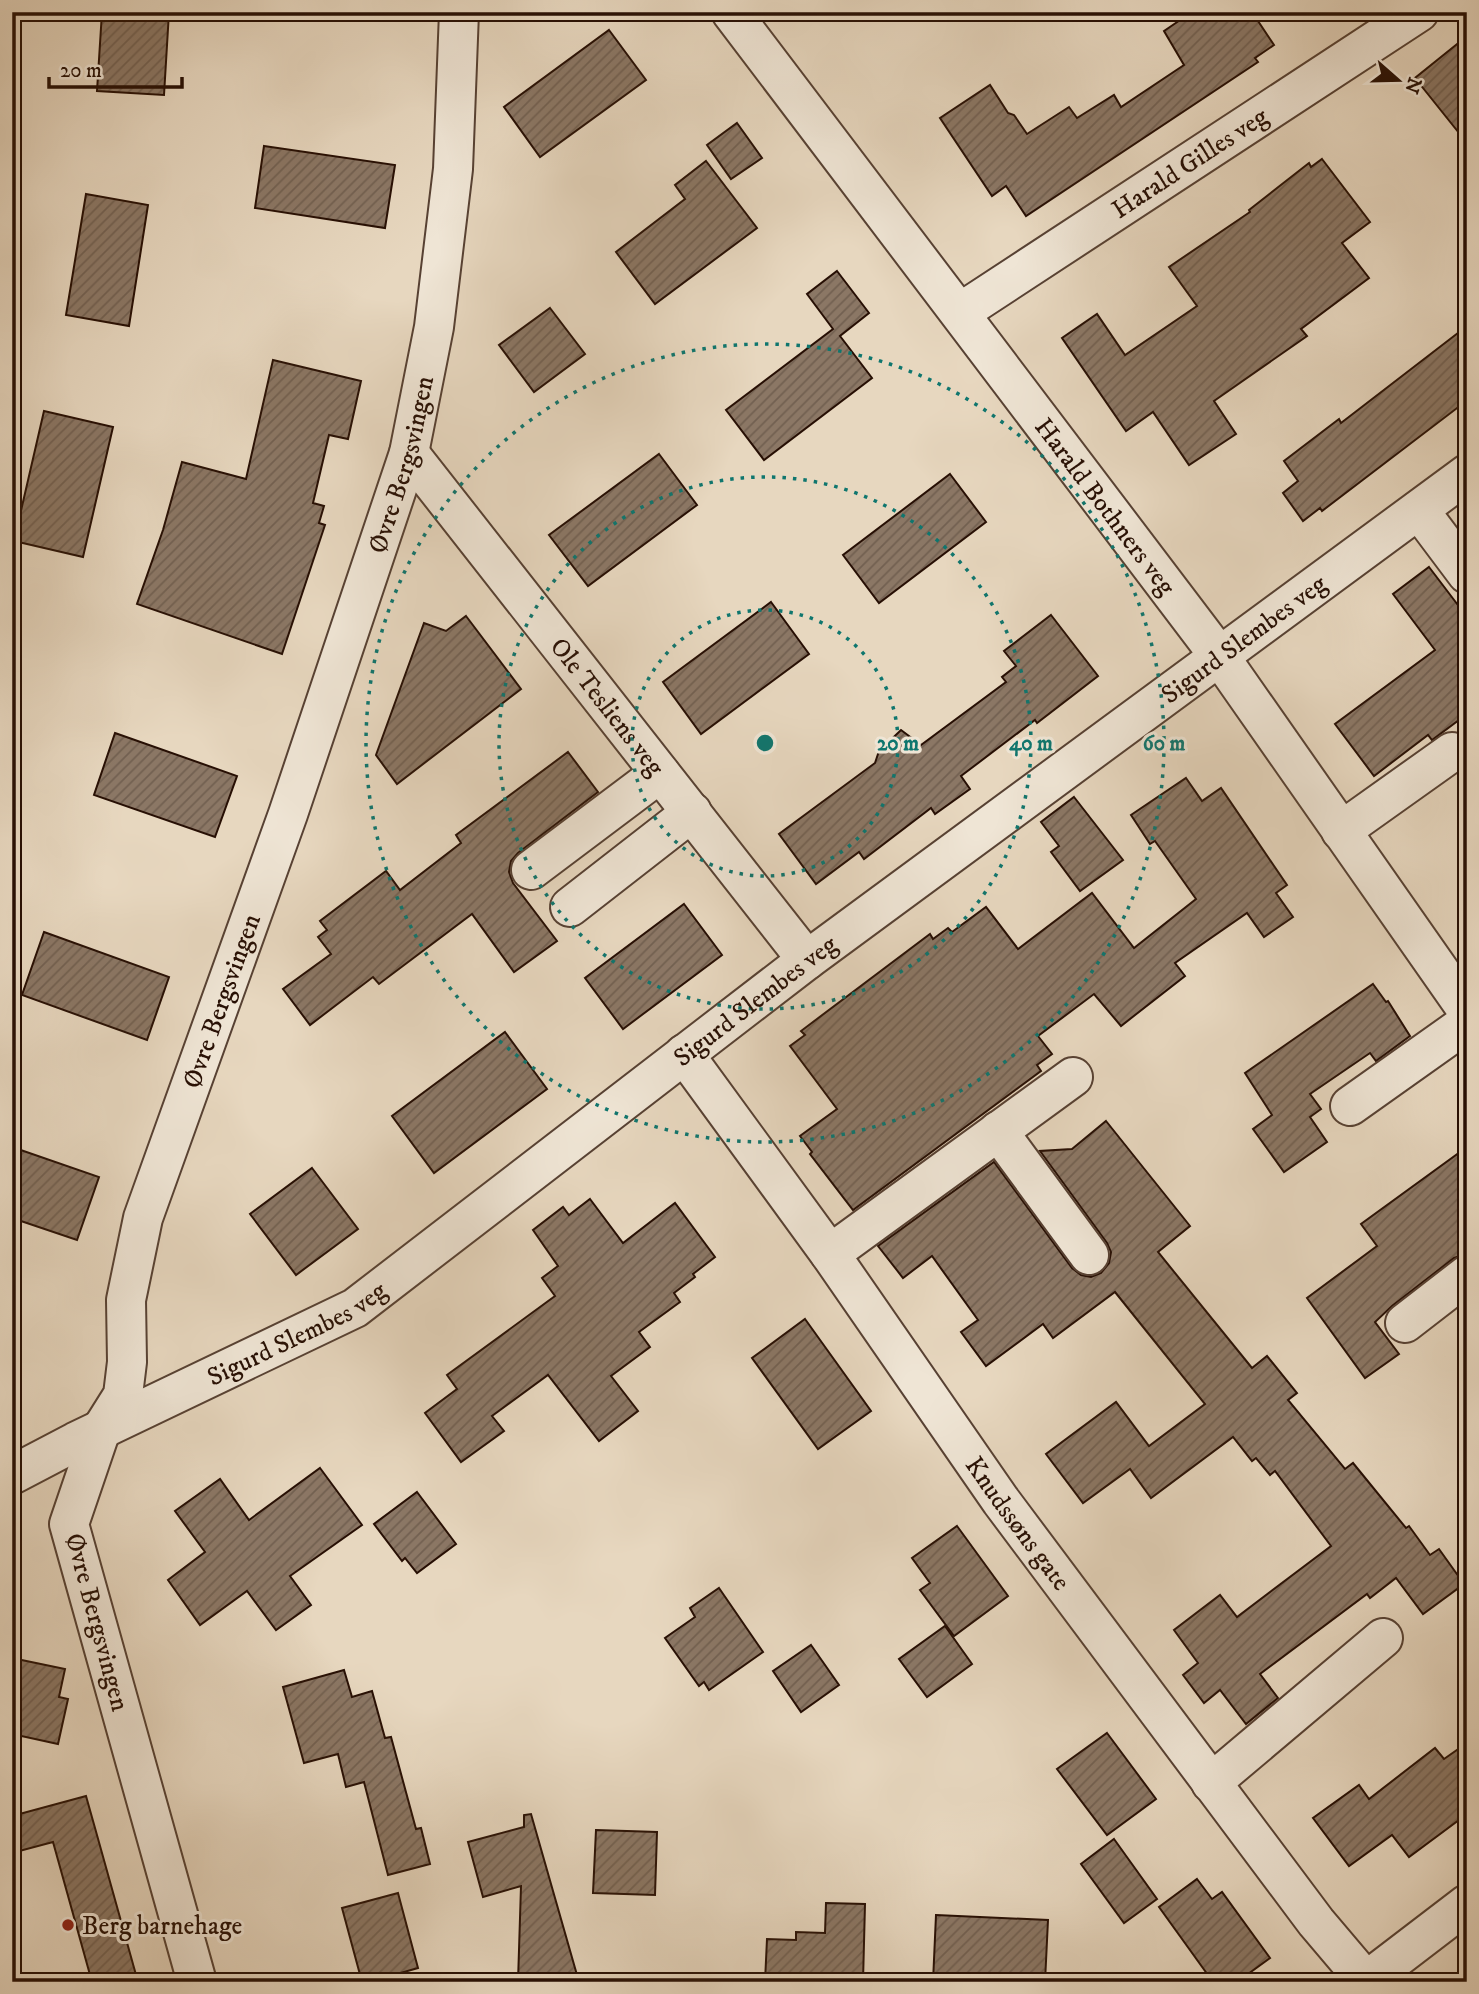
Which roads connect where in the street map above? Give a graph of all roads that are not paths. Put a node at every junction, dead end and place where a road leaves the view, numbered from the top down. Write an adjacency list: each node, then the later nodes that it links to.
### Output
1 (459, 12): 5 (street, Øvre Bergsvingen)
2 (731, 12): 4 (street, Harald Bothners veg)
3 (1419, 12): 4 (street, Harald Gilles veg)
4 (961, 312): 9 (street, Harald Bothners veg)
5 (409, 453): 11 (street, Ole Tesliens veg); 26 (street, Øvre Bergsvingen)
6 (1467, 474): 7 (street, Sigurd Slembes veg)
7 (1419, 510): 8 (street); 9 (street, Sigurd Slembes veg)
8 (1467, 574)
9 (1220, 657): 13 (street, Harald Bothners veg); 16 (street, Sigurd Slembes veg)
10 (1452, 752): 13 (street)
11 (660, 773): 12 (street, Ole Tesliens veg); 14 (street)
12 (692, 812): 15 (street); 16 (street, Ole Tesliens veg)
13 (1341, 831): 17 (street, Harald Bothners veg)
14 (531, 870)
15 (570, 907)
16 (807, 960): 18 (street, Sigurd Slembes veg)
17 (1464, 1005): 20 (street)
18 (684, 1054): 22 (street, Knudssøns gate); 26 (street, Sigurd Slembes veg)
19 (1073, 1077): 21 (street)
20 (1350, 1106)
21 (998, 1131): 22 (street); 23 (street)
22 (830, 1254): 29 (street, Knudssøns gate)
23 (1089, 1255)
24 (1467, 1275): 25 (street)
25 (1405, 1323)
26 (101, 1430): 27 (street, Sigurd Slembes veg); 31 (street, Øvre Bergsvingen)
27 (12, 1475)
28 (1383, 1638): 29 (street)
29 (1211, 1783): 32 (street, Knudssøns gate)
30 (1467, 1904): 32 (street)
31 (197, 1982)
32 (1366, 1982)

